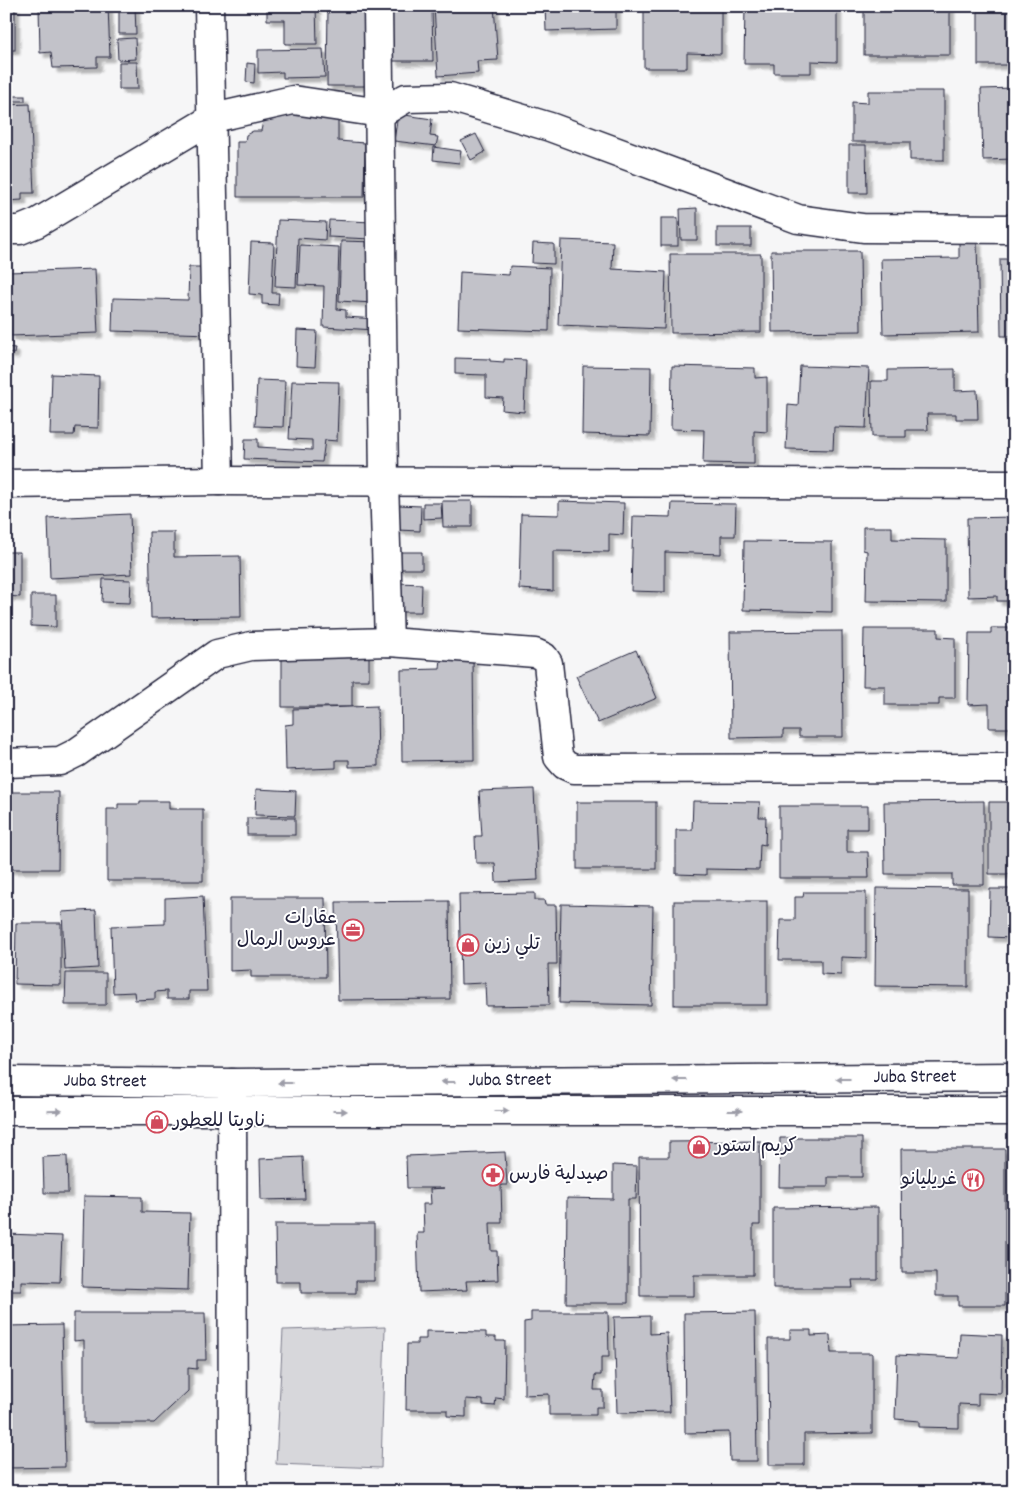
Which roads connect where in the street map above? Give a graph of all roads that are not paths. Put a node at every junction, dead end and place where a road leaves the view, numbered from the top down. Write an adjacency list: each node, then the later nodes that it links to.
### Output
1 (209, 6): 4 (street)
2 (378, 6): 3 (street)
3 (381, 113): 4 (street); 5 (street); 8 (street)
4 (213, 118): 6 (street); 7 (street)
5 (1014, 229)
6 (6, 230)
7 (219, 481): 8 (street); 9 (street)
8 (384, 481): 10 (street); 11 (street)
9 (6, 484)
10 (1014, 484)
11 (389, 642): 12 (street); 13 (street)
12 (6, 763)
13 (1014, 768)
14 (1014, 1077): 16 (street, Juba Street, one-way to 16)
15 (6, 1081): 16 (street, Juba Street)
16 (232, 1083): 19 (street)
17 (1014, 1110): 19 (street, Juba Street, one-way to 17)
18 (6, 1112): 19 (street, Juba Street, one-way to 19)
19 (232, 1112): 20 (street)
20 (233, 1492)

